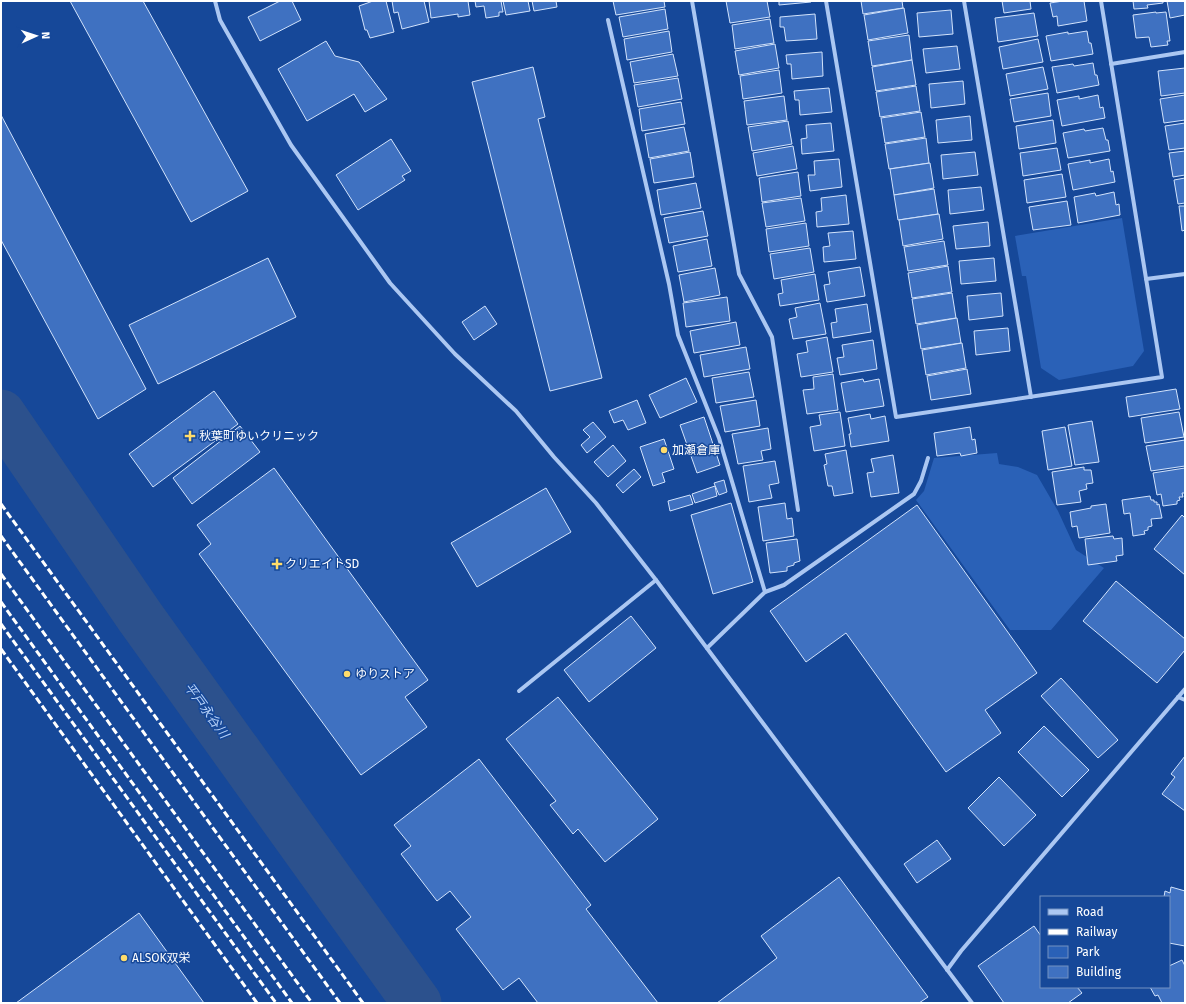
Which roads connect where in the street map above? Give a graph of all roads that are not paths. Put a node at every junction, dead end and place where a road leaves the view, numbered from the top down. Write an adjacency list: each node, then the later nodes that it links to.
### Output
1 (215, 1): 14 (street)
2 (692, 1): 13 (street)
3 (826, 1): 11 (street)
4 (964, 1): 11 (street)
5 (1101, 1): 8 (street)
6 (608, 20): 15 (street)
7 (1185, 52): 8 (street)
8 (1111, 64): 10 (street)
9 (1185, 274): 10 (street)
10 (1146, 279): 11 (street)
11 (1031, 397)
12 (928, 458): 15 (street)
13 (798, 510)
14 (656, 580): 16 (street); 18 (street)
15 (765, 592): 16 (street)
16 (707, 648): 21 (street)
17 (1185, 689): 19 (street)
18 (519, 691)
19 (1178, 697): 20 (street); 21 (street)
20 (1185, 700)
21 (948, 970): 22 (street)
22 (972, 1003)

